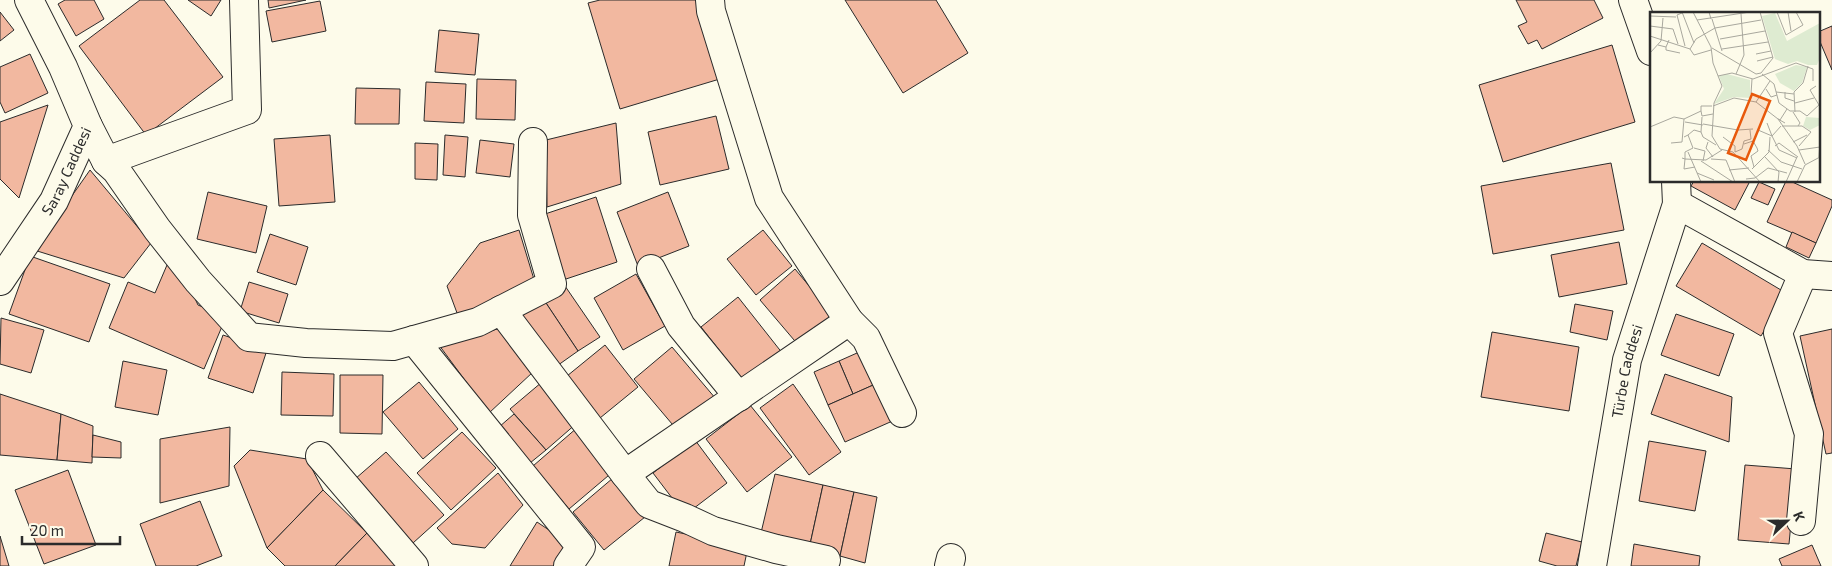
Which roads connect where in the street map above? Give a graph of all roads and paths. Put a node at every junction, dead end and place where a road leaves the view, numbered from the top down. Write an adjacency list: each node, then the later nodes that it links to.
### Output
1 (29, 0): 6 (street, Saray Caddesi)
2 (244, 0): 8 (street)
3 (710, 0): 15 (street)
4 (1633, 0): 5 (street)
5 (1650, 49)
6 (88, 126): 8 (street); 13 (street, Saray Caddesi)
7 (533, 142): 14 (street)
8 (106, 161): 16 (street)
9 (1677, 193): 11 (street); 25 (street, Türbe Caddesi)
10 (650, 269): 17 (street)
11 (1803, 274): 12 (street); 21 (street)
12 (1832, 276)
13 (1, 277)
14 (501, 310): 16 (street); 20 (street)
15 (849, 321): 17 (street); 18 (street)
16 (414, 340): 24 (street)
17 (739, 397): 20 (street)
18 (902, 413)
19 (320, 456): 23 (street)
20 (625, 474): 22 (street)
21 (1801, 521)
22 (826, 560)
23 (414, 566)
24 (568, 566)
25 (1592, 566)

